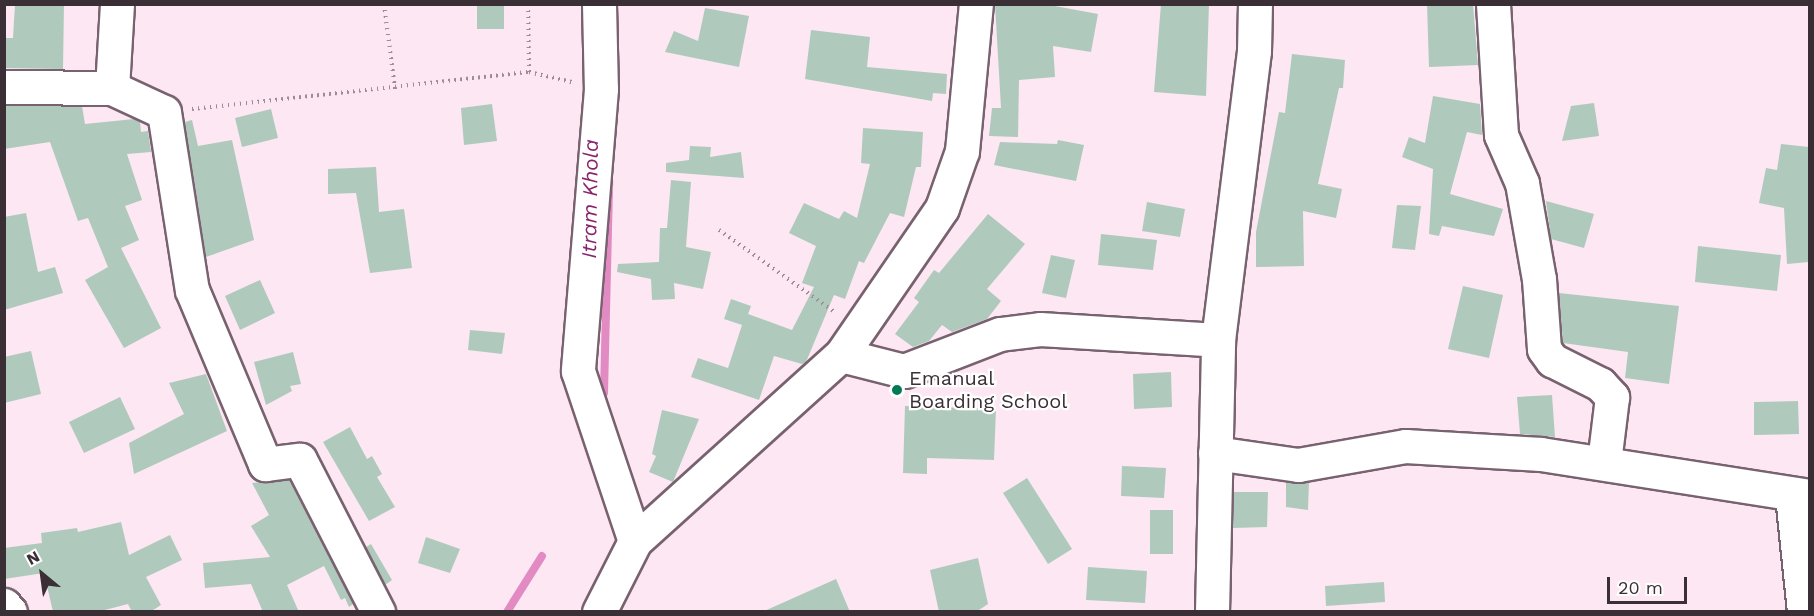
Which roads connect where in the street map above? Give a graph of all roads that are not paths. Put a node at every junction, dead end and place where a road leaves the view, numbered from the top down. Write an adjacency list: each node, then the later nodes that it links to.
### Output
1 (117, 4): 7 (street)
2 (599, 4): 13 (street)
3 (976, 4): 9 (street)
4 (1255, 4): 8 (street)
5 (1493, 4): 11 (street)
6 (4, 87): 7 (street)
7 (112, 88): 16 (street)
8 (1218, 340): 9 (street); 10 (street)
9 (849, 342): 13 (street)
10 (1215, 453): 11 (street); 18 (street)
11 (1604, 462): 12 (street)
12 (1801, 495): 19 (street)
13 (635, 541): 17 (street)
14 (4, 605): 15 (street)
15 (10, 612)
16 (378, 612)
17 (599, 612)
18 (1212, 612)
19 (1804, 612)

